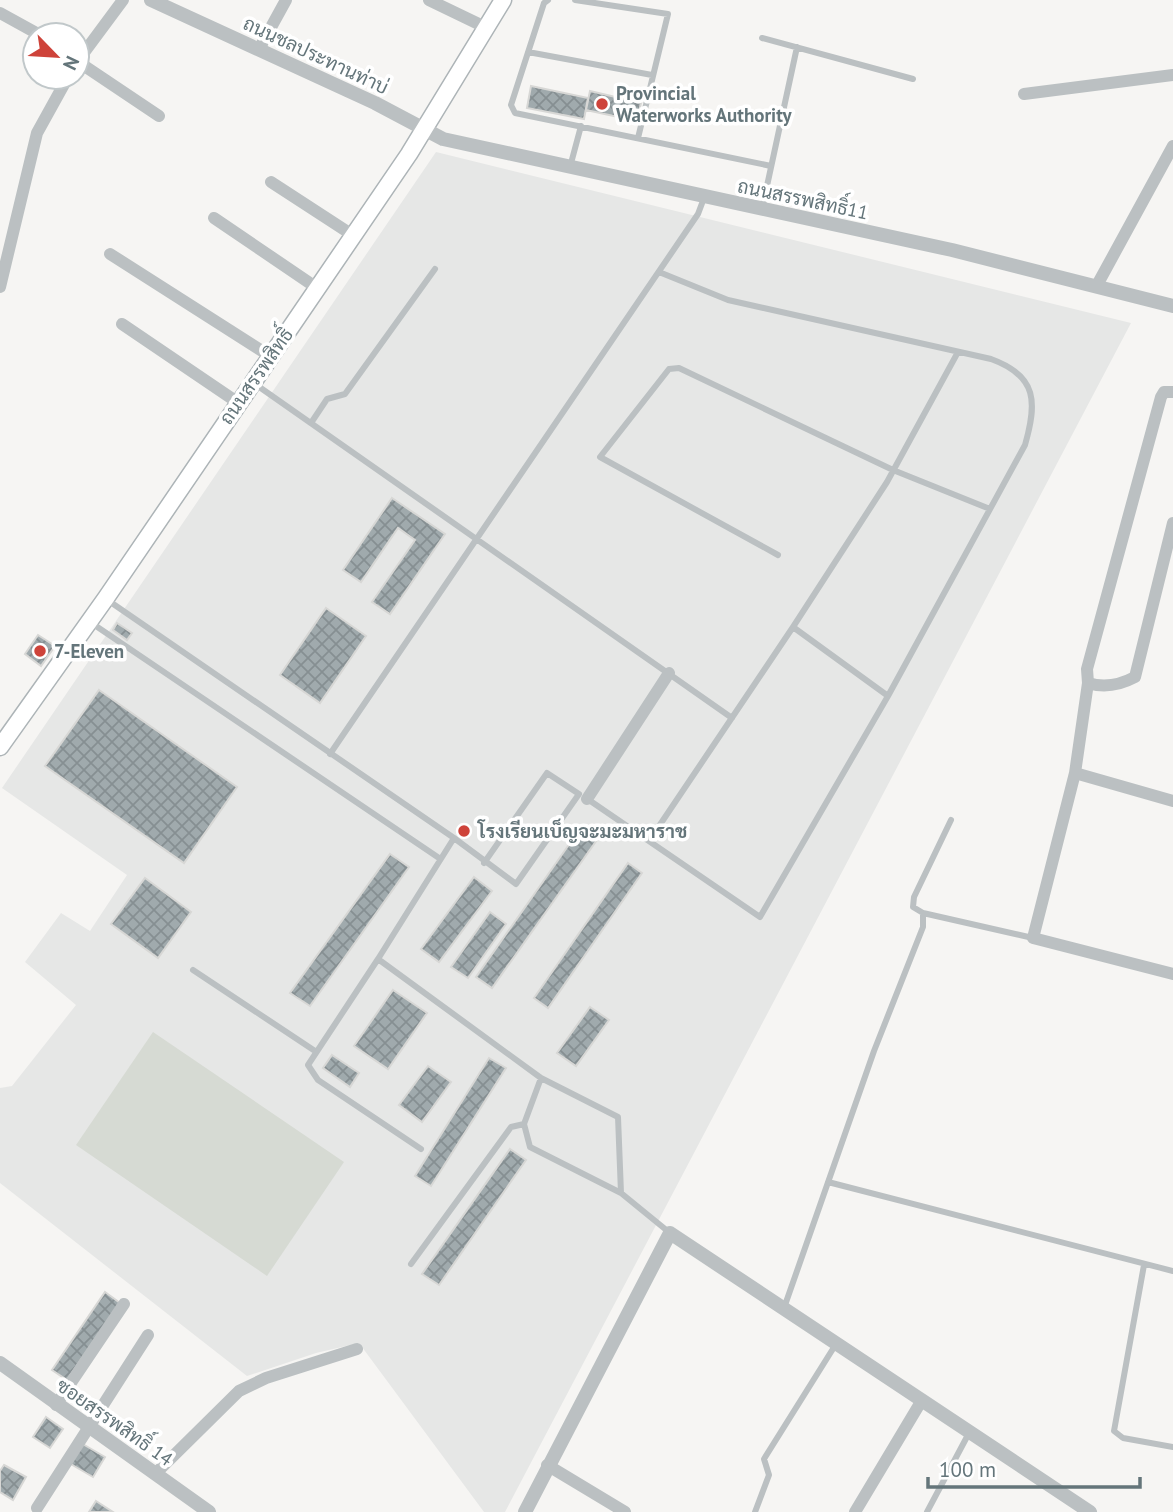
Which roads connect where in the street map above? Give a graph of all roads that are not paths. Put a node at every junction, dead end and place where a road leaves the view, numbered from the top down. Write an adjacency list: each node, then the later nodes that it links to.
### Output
1 (123, 0): 12 (street)
2 (151, 0): 14 (street, ถนนชลประทานท่าบ่)
3 (286, 0): 14 (street)
4 (429, 0): 10 (street)
5 (503, 0): 10 (main road, ถนนสรรพสิทธิ์)
6 (548, 0): 15 (lane)
7 (575, 0): 17 (lane)
8 (0, 13): 9 (street)
9 (21, 25)
10 (486, 28): 24 (main road, ถนนสรรพสิทธิ์)
11 (762, 38): 13 (lane)
12 (91, 42)
13 (797, 47): 19 (lane); 27 (lane)
14 (259, 48): 24 (street, ถนนชลประทานท่าบ่)
15 (528, 52): 17 (lane); 23 (lane)
16 (91, 68): 22 (street)
17 (652, 75): 25 (lane)
18 (1173, 75): 21 (street)
19 (913, 79)
20 (60, 91): 37 (street)
21 (1024, 94)
22 (159, 116)
23 (582, 126): 25 (lane); 28 (lane)
24 (425, 131): 28 (street, ถนนสรรพสิทธิ์11); 33 (main road, ถนนสรรพสิทธิ์)
25 (638, 138): 27 (lane)
26 (1173, 146): 38 (street)
27 (771, 166): 31 (lane)
28 (570, 169): 30 (street, ถนนสรรพสิทธิ์11)
29 (271, 182): 33 (street)
30 (704, 198): 31 (street, ถนนสรรพสิทธิ์11); 36 (lane)
31 (761, 210): 38 (street, ถนนสรรพสิทธิ์11)
32 (214, 218): 39 (street)
33 (354, 236): 39 (main road, ถนนสรรพสิทธิ์)
34 (110, 254): 43 (street)
35 (435, 269): 47 (lane)
36 (659, 272): 42 (lane); 51 (lane)
37 (0, 287)
38 (1096, 287): 40 (street, ถนนสรรพสิทธิ์11)
39 (317, 288): 43 (main road, ถนนสรรพสิทธิ์)
40 (1173, 306)
41 (122, 324): 46 (street)
42 (958, 352): 48 (lane); 49 (lane)
43 (270, 356): 44 (main road, ถนนสรรพสิทธิ์)
44 (252, 382): 46 (main road, ถนนสรรพสิทธิ์); 47 (lane)
45 (1173, 392): 57 (street)
46 (237, 402): 53 (main road, ถนนสรรพสิทธิ์)
47 (311, 423): 51 (lane)
48 (893, 470): 49 (lane); 52 (lane); 55 (lane)
49 (990, 509): 58 (lane)
50 (1173, 523): 57 (street)
51 (477, 537): 56 (lane); 61 (lane)
52 (778, 555)
53 (106, 598): 54 (main road, ถนนสรรพสิทธิ์); 61 (lane)
54 (89, 621): 60 (main road, ถนนสรรพสิทธิ์); 68 (lane)
55 (793, 627): 58 (lane); 59 (lane)
56 (669, 673): 59 (lane); 63 (street)
57 (1088, 683): 62 (street)
58 (888, 695): 67 (lane)
59 (732, 718): 67 (lane)
60 (0, 747)
61 (330, 754): 66 (lane)
62 (1075, 773): 64 (street); 71 (street)
63 (583, 796): 67 (lane); 69 (lane); 69 (lane)
64 (1173, 801)
65 (951, 820): 70 (lane)
66 (454, 838): 68 (lane); 69 (lane)
67 (649, 841)
68 (439, 858): 72 (lane)
69 (484, 863)
70 (923, 913): 71 (lane); 79 (lane)
71 (1033, 938): 74 (street)
72 (378, 959): 75 (lane); 76 (lane)
73 (193, 970): 75 (lane)
74 (1173, 974)
75 (315, 1051): 78 (lane)
76 (541, 1078): 77 (lane); 80 (lane)
77 (524, 1124): 80 (lane); 82 (lane)
78 (422, 1149)
79 (828, 1182): 83 (lane); 86 (lane)
80 (621, 1193): 81 (lane)
81 (670, 1233): 86 (street); 96 (street)
82 (411, 1264)
83 (1144, 1265): 84 (lane); 95 (lane)
84 (1173, 1271)
85 (124, 1304): 92 (street)
86 (784, 1309): 88 (street)
87 (148, 1335): 93 (street)
88 (836, 1344): 91 (street); 102 (lane)
89 (357, 1349): 97 (street)
90 (0, 1363): 92 (street, ซอยสรรพสิทธิ์ 14)
91 (922, 1400): 94 (street); 103 (street)
92 (56, 1405): 93 (street, ซอยสรรพสิทธิ์ 14)
93 (87, 1427): 97 (street, ซอยสรรพสิทธิ์ 14); 98 (street)
94 (970, 1432): 104 (lane); 105 (street)
95 (1173, 1447)
96 (547, 1465): 100 (street); 101 (street)
97 (155, 1474): 99 (street, ซอยสรรพสิทธิ์ 14)
98 (37, 1508)
99 (209, 1512)
100 (526, 1512)
101 (625, 1512)
102 (755, 1512)
103 (855, 1512)
104 (927, 1512)
105 (1090, 1512)

